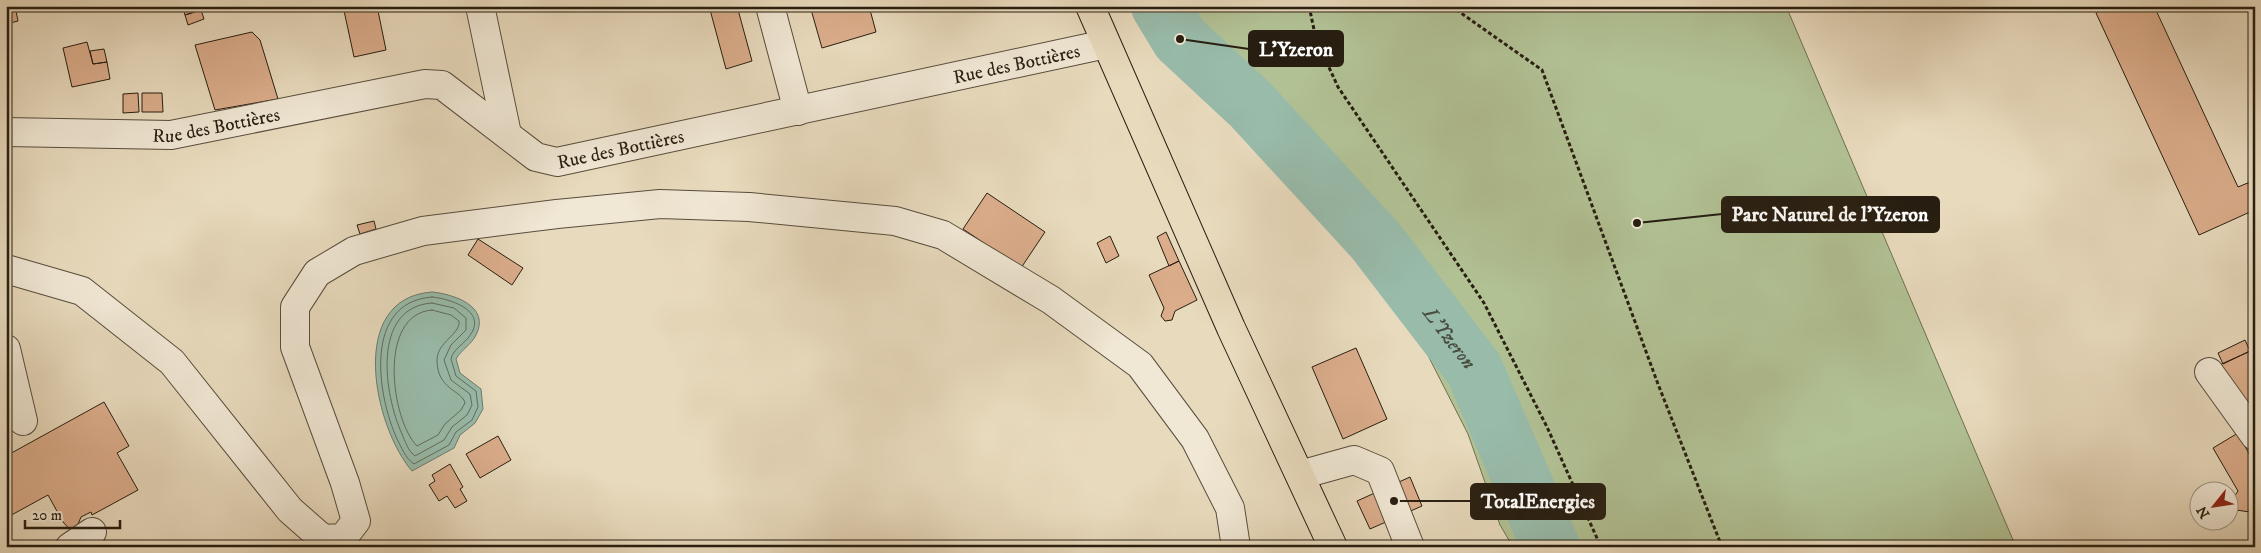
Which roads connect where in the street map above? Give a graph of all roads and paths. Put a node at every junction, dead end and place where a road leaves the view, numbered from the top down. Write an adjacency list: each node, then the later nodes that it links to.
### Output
1 (480, 6): 9 (street)
2 (770, 6): 7 (street)
3 (1090, 6): 6 (main road)
4 (1308, 6): 19 (path)
5 (1450, 6): 20 (path)
6 (1106, 44): 7 (street, Rue des Bottières); 17 (main road)
7 (798, 111): 9 (street, Rue des Bottières)
8 (6, 132): 9 (street, Rue des Bottières)
9 (507, 134)
10 (6, 269): 16 (street)
11 (6, 349): 13 (street)
12 (2209, 372): 14 (street)
13 (23, 421)
14 (2255, 436)
15 (1300, 475): 18 (street)
16 (1236, 547)
17 (1333, 547)
18 (1410, 547)
19 (1600, 547)
20 (1722, 547)

